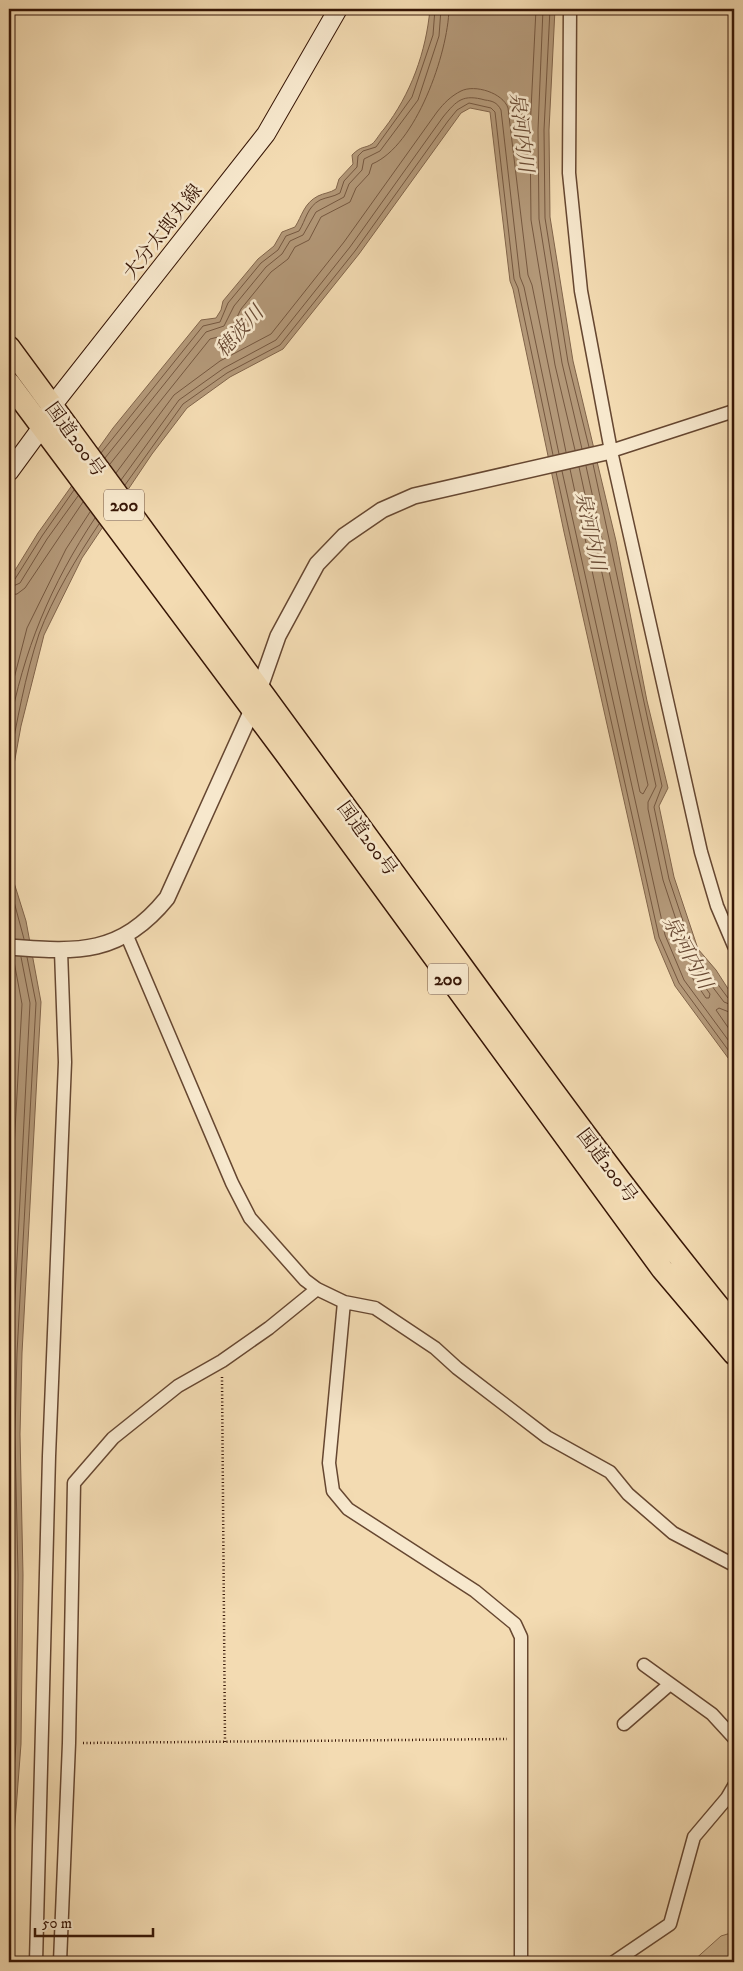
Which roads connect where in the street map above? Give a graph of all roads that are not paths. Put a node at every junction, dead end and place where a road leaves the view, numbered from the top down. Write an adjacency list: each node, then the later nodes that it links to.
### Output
1 (338, 9): 5 (main road, 大分太郎丸線)
2 (570, 9): 8 (street)
3 (9, 347): 5 (highway, 国道200号 / 200)
4 (9, 383): 7 (highway, 国道200号 / 200)
5 (52, 406): 7 (main road, 大分太郎丸線); 10 (highway, 国道200号 / 200)
6 (734, 410): 8 (street)
7 (47, 434): 9 (main road, 大分太郎丸線); 10 (highway, 国道200号 / 200)
8 (611, 451): 11 (street); 14 (street)
9 (9, 471)
10 (175, 592): 11 (highway, 国道200号 / 200); 12 (highway, 国道200号 / 200)
11 (260, 688): 12 (street); 19 (highway, 国道200号 / 200)
12 (252, 710): 13 (street); 20 (highway, 国道200号 / 200)
13 (126, 936): 16 (street); 17 (street)
14 (734, 946)
15 (9, 947): 16 (street)
16 (61, 951): 27 (street)
17 (317, 1289): 18 (street); 28 (street)
18 (344, 1302): 21 (street); 29 (street)
19 (734, 1325)
20 (734, 1354)
21 (734, 1565)
22 (644, 1664): 23 (street)
23 (670, 1684): 24 (street); 25 (street)
24 (624, 1724)
25 (734, 1738)
26 (734, 1786): 30 (street)
27 (36, 1962)
28 (60, 1962)
29 (521, 1962)
30 (614, 1962)

